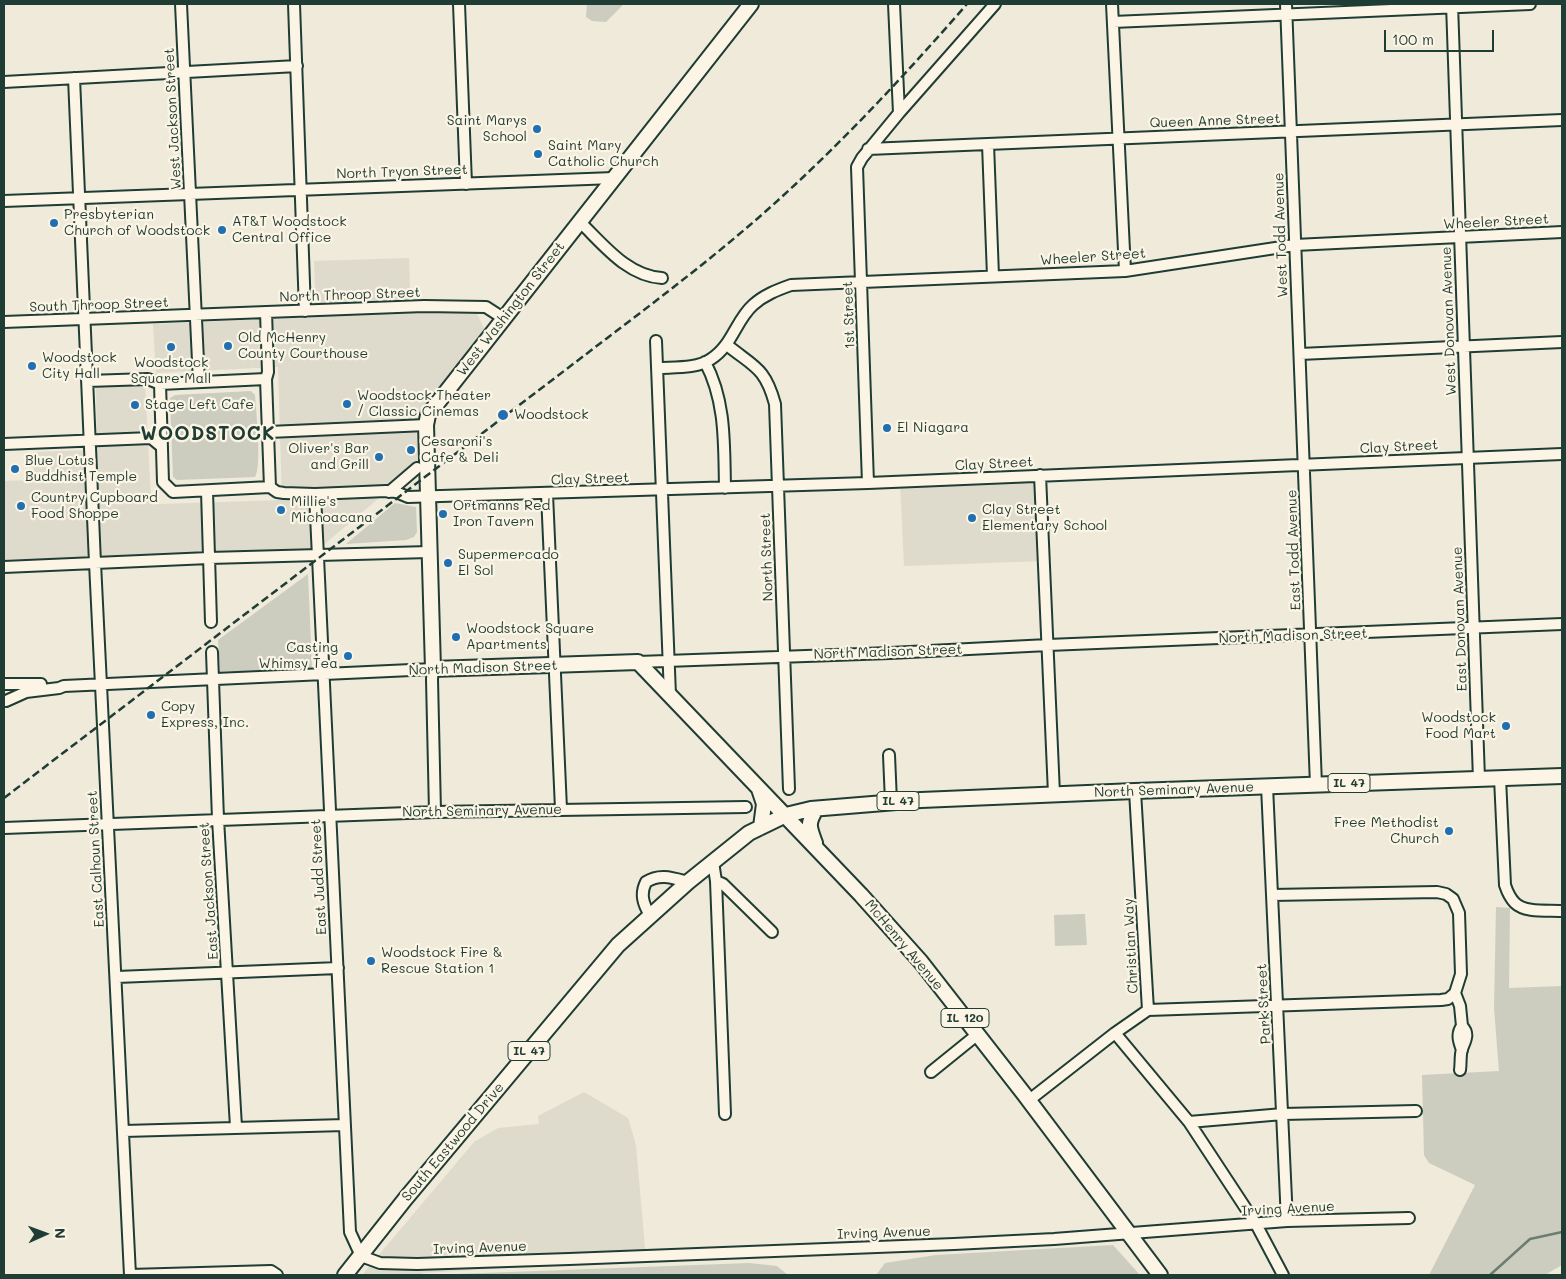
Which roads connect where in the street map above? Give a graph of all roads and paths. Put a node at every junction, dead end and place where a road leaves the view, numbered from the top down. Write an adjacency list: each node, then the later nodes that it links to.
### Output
1 (181, 4): 13 (street, West Jackson Street)
2 (294, 4): 12 (street)
3 (459, 4): 24 (street)
4 (751, 4): 23 (main road, West Washington Street)
5 (894, 4): 16 (street)
6 (995, 4): 16 (street, 1st Street)
7 (1112, 4): 11 (street)
8 (1530, 4): 9 (street)
9 (1452, 5): 10 (street); 18 (street, West Donovan Avenue)
10 (1286, 9): 11 (street); 19 (street, West Todd Avenue)
11 (1113, 22): 20 (street)
12 (297, 66): 13 (street); 25 (street)
13 (184, 71): 14 (street); 26 (street, West Jackson Street)
14 (74, 78): 15 (street); 27 (street, East Calhoun Street)
15 (4, 82)
16 (899, 113): 22 (street, 1st Street)
17 (1562, 120): 18 (street, Queen Anne Street)
18 (1456, 124): 19 (street, Queen Anne Street); 31 (street, West Donovan Avenue)
19 (1291, 131): 20 (street, Queen Anne Street); 32 (street, West Todd Avenue)
20 (1118, 138): 21 (street, Queen Anne Street); 33 (street)
21 (988, 144): 22 (street, Queen Anne Street); 34 (street)
22 (868, 149): 36 (street, 1st Street)
23 (614, 178): 24 (street, North Tryon Street); 29 (main road, West Washington Street)
24 (466, 184): 25 (street, North Tryon Street)
25 (301, 189): 26 (street, North Tryon Street); 37 (street)
26 (190, 194): 27 (street, North Tryon Street); 39 (street, West Jackson Street)
27 (80, 197): 28 (street, North Tryon Street); 41 (street, East Calhoun Street)
28 (4, 201)
29 (580, 222): 35 (street); 40 (main road, West Washington Street)
30 (1562, 232): 31 (street, Wheeler Street)
31 (1460, 237): 32 (street, Wheeler Street); 46 (street, West Donovan Avenue)
32 (1296, 244): 33 (street, Wheeler Street); 47 (street, West Todd Avenue)
33 (1125, 270): 34 (street, Wheeler Street)
34 (993, 276): 36 (street, Wheeler Street)
35 (662, 278)
36 (861, 281): 45 (street, Wheeler Street); 66 (street, 1st Street)
37 (305, 311): 38 (street, North Throop Street); 40 (street, North Throop Street)
38 (266, 312): 39 (street, North Throop Street); 50 (street)
39 (196, 315): 41 (street, South Throop Street); 52 (street, West Jackson Street)
40 (503, 318): 54 (main road, West Washington Street)
41 (84, 319): 42 (street, South Throop Street); 51 (street, East Calhoun Street)
42 (4, 322)
43 (656, 341): 49 (street)
44 (1562, 342): 46 (street)
45 (727, 345): 48 (street, Wheeler Street); 67 (street, North Street)
46 (1464, 347): 47 (street); 62 (street, West Donovan Avenue)
47 (1300, 354): 63 (street, West Todd Avenue)
48 (706, 362): 49 (street, Wheeler Street); 69 (street)
49 (658, 368): 70 (street)
50 (266, 379): 52 (street); 56 (street)
51 (88, 380): 53 (street); 58 (street, East Calhoun Street)
52 (199, 382): 53 (street)
53 (160, 384): 55 (street)
54 (426, 425): 56 (street); 75 (main road, West Washington Street)
55 (162, 427): 57 (street); 60 (street)
56 (269, 432): 68 (street)
57 (151, 438): 58 (street); 60 (street)
58 (91, 441): 59 (street); 79 (street, East Calhoun Street)
59 (4, 444)
60 (162, 447): 71 (street, Clay Street)
61 (1562, 454): 62 (street, Clay Street)
62 (1468, 458): 63 (street, Clay Street); 83 (street, East Donovan Avenue)
63 (1304, 465): 65 (street, Clay Street); 84 (street, East Todd Avenue)
64 (417, 468): 72 (street)
65 (1040, 475): 66 (street, Clay Street); 85 (street)
66 (868, 483): 67 (street, Clay Street)
67 (778, 485): 69 (street, Clay Street); 87 (street, North Street)
68 (270, 487): 71 (street, Clay Street); 73 (street, Clay Street)
69 (725, 488): 70 (street, Clay Street)
70 (662, 490): 74 (street, Clay Street); 88 (street)
71 (206, 491): 78 (street)
72 (389, 492): 73 (street, Clay Street); 75 (street, Clay Street)
73 (315, 494): 77 (street, East Judd Street)
74 (547, 494): 75 (street, Clay Street); 90 (street)
75 (428, 497): 76 (main road, West Washington Street)
76 (430, 552): 77 (street); 91 (main road, West Washington Street)
77 (317, 555): 78 (street); 92 (street, East Judd Street)
78 (209, 558): 79 (street); 81 (street)
79 (95, 563): 80 (street); 94 (street, East Calhoun Street)
80 (4, 567)
81 (211, 622)
82 (1562, 624): 83 (street, North Madison Street)
83 (1474, 628): 84 (street, North Madison Street); 102 (street, East Donovan Avenue)
84 (1311, 635): 85 (street, North Madison Street); 103 (street, East Todd Avenue)
85 (1048, 645): 87 (street, North Madison Street); 108 (street)
86 (212, 652): 93 (street, East Jackson Street)
87 (784, 656): 88 (street, North Madison Street); 106 (street, North Street)
88 (668, 661): 89 (street, North Madison Street); 97 (street)
89 (638, 662): 90 (main road, North Madison Street); 97 (main road, McHenry Avenue / IL 120)
90 (554, 665): 91 (main road, North Madison Street); 111 (street)
91 (433, 669): 92 (street, North Madison Street); 113 (street)
92 (324, 674): 93 (street, North Madison Street); 114 (street, East Judd Street)
93 (214, 678): 94 (street, North Madison Street); 116 (street, East Jackson Street)
94 (101, 683): 96 (street, North Madison Street); 117 (street, East Calhoun Street)
95 (4, 686): 96 (street); 98 (street)
96 (64, 686): 98 (street)
97 (670, 695): 104 (main road, McHenry Avenue / IL 120)
98 (5, 703)
99 (888, 755): 109 (street)
100 (1562, 776): 101 (main road, North Seminary Avenue / IL 47)
101 (1500, 778): 102 (main road, North Seminary Avenue / IL 47); 125 (street)
102 (1479, 779): 103 (main road, North Seminary Avenue / IL 47)
103 (1316, 785): 105 (main road, North Seminary Avenue / IL 47)
104 (758, 786): 115 (main road, McHenry Avenue / IL 120); 118 (main road)
105 (1267, 786): 107 (main road, North Seminary Avenue / IL 47); 124 (street, Park Street)
106 (788, 789)
107 (1135, 791): 108 (main road, North Seminary Avenue / IL 47); 133 (street, Christian Way)
108 (1054, 794): 109 (main road, North Seminary Avenue / IL 47)
109 (891, 802): 112 (main road, North Seminary Avenue / IL 47)
110 (746, 807): 111 (street, North Seminary Avenue)
111 (561, 809): 113 (street, North Seminary Avenue)
112 (816, 809): 115 (main road, North Seminary Avenue / IL 47); 120 (main road)
113 (435, 812): 114 (street, North Seminary Avenue)
114 (330, 815): 116 (street, North Seminary Avenue); 128 (street, East Judd Street)
115 (786, 815): 118 (main road, South Eastwood Drive / IL 47); 120 (main road, McHenry Avenue / IL 120)
116 (218, 819): 117 (street, North Seminary Avenue); 129 (street, East Jackson Street)
117 (108, 825): 119 (street, North Seminary Avenue); 130 (street, East Calhoun Street)
118 (761, 827): 121 (main road, South Eastwood Drive / IL 47)
119 (4, 828)
120 (816, 846): 135 (main road, McHenry Avenue / IL 120)
121 (713, 862): 122 (street); 123 (main road, South Eastwood Drive / IL 47)
122 (716, 881): 127 (street); 140 (street)
123 (688, 882): 126 (main road, South Eastwood Drive / IL 47); 126 (street)
124 (1272, 895): 131 (street); 132 (street, Park Street)
125 (1562, 911)
126 (650, 915): 150 (main road, South Eastwood Drive / IL 47)
127 (772, 932)
128 (338, 968): 129 (street); 143 (street, East Judd Street)
129 (228, 972): 130 (street); 144 (street, East Jackson Street)
130 (117, 977): 145 (street, East Calhoun Street)
131 (1455, 993): 132 (street); 136 (street)
132 (1278, 1006): 133 (street); 141 (street, Park Street)
133 (1148, 1010): 134 (street, Christian Way)
134 (1115, 1033): 138 (street, Christian Way); 142 (street)
135 (978, 1034): 137 (street); 138 (main road, McHenry Avenue / IL 120)
136 (1460, 1070)
137 (931, 1072)
138 (1028, 1100): 149 (main road, McHenry Avenue / IL 120)
139 (1416, 1111): 141 (street)
140 (725, 1114)
141 (1283, 1114): 142 (street); 147 (street, Park Street)
142 (1189, 1122): 148 (street)
143 (345, 1125): 144 (street); 150 (street, East Judd Street)
144 (236, 1127): 145 (street)
145 (124, 1130): 151 (street, East Calhoun Street)
146 (1409, 1218): 147 (street, Irving Avenue)
147 (1287, 1221): 148 (street, Irving Avenue)
148 (1256, 1224): 149 (street, Irving Avenue); 155 (street)
149 (1129, 1234): 150 (street, Irving Avenue); 154 (main road, McHenry Avenue / IL 120)
150 (361, 1256): 153 (main road, South Eastwood Drive / IL 47)
151 (130, 1275): 152 (street)
152 (277, 1275)
153 (345, 1275)
154 (1160, 1275)
155 (1283, 1275)

